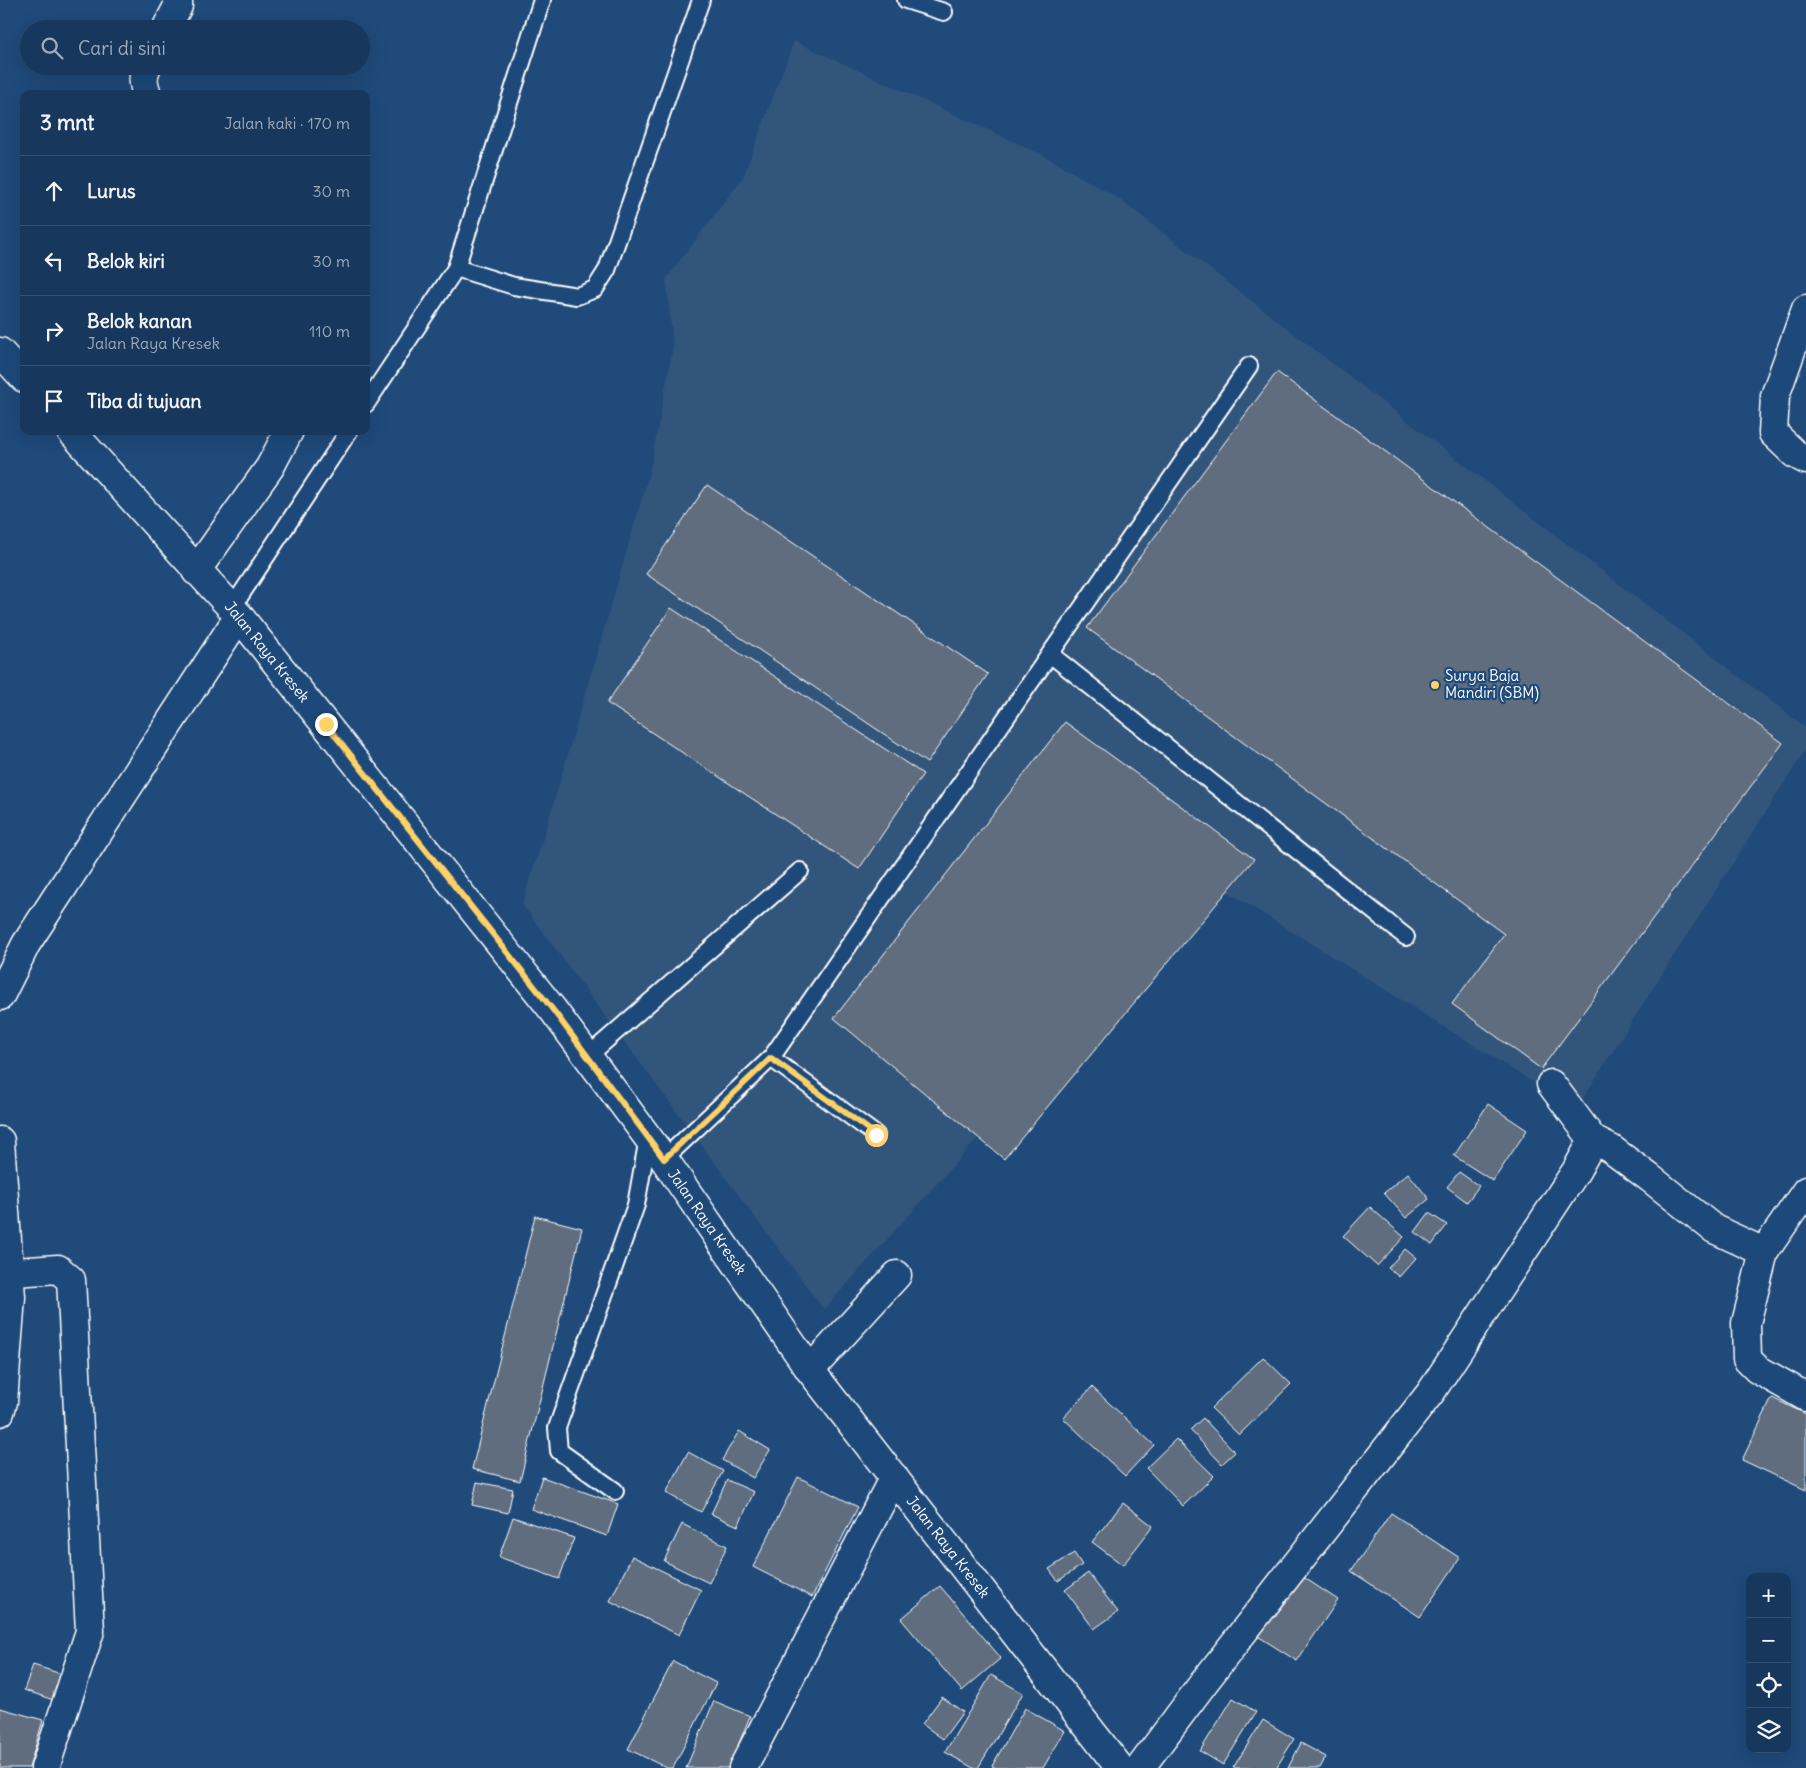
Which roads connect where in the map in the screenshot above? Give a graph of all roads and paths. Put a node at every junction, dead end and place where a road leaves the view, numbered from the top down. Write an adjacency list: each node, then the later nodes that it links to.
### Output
1 (178, 0): 6 (street)
2 (542, 0): 9 (lane)
3 (702, 0): 9 (lane)
4 (906, 0): 5 (lane)
5 (944, 12)
6 (171, 20)
7 (143, 75): 8 (street)
8 (146, 90)
9 (456, 268): 14 (lane)
10 (1806, 308): 18 (street)
11 (0, 352): 13 (street)
12 (1249, 366): 21 (lane)
13 (20, 374)
14 (370, 398)
15 (75, 435): 19 (street, Jalan Raya Kresek)
16 (286, 435): 19 (street)
17 (347, 435): 20 (lane)
18 (1806, 460)
19 (196, 570): 20 (street, Jalan Raya Kresek)
20 (236, 612): 24 (street); 25 (street, Jalan Raya Kresek)
21 (1050, 654): 23 (lane); 26 (lane)
22 (800, 871): 25 (lane)
23 (1406, 937)
24 (0, 996)
25 (588, 1056): 29 (street, Jalan Raya Kresek)
26 (771, 1058): 28 (lane); 32 (lane)
27 (1550, 1084): 30 (street)
28 (876, 1135)
29 (648, 1138): 32 (street, Jalan Raya Kresek); 41 (lane)
30 (1593, 1140): 34 (street); 45 (street)
31 (0, 1141): 35 (street)
32 (664, 1159): 37 (street, Jalan Raya Kresek)
33 (1806, 1192): 34 (street)
34 (1764, 1252): 38 (street)
35 (4, 1273): 39 (street); 42 (street)
36 (897, 1275): 37 (street)
37 (810, 1370): 40 (street, Jalan Raya Kresek)
38 (1806, 1397)
39 (1, 1405)
40 (894, 1477): 43 (street); 44 (street, Jalan Raya Kresek)
41 (615, 1491)
42 (45, 1768)
43 (743, 1768)
44 (1120, 1768)
45 (1140, 1768)

